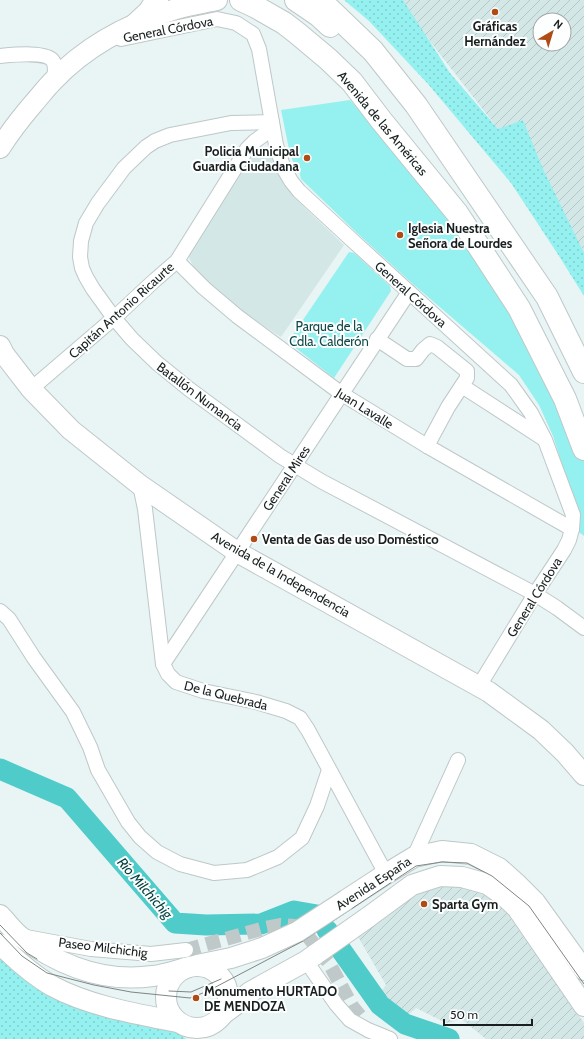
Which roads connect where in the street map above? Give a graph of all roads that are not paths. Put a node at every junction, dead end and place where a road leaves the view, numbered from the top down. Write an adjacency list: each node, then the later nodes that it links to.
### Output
1 (157, 0): 8 (main road)
2 (217, 0): 7 (main road)
3 (241, 0): 15 (main road, Avenida de las Américas)
4 (266, 0): 15 (main road, Avenida de las Américas)
5 (296, 0): 14 (main road, Avenida de las Américas)
6 (320, 0): 14 (main road, Avenida de las Américas)
7 (188, 4): 8 (main road)
8 (135, 25): 9 (main road)
9 (101, 43): 11 (main road); 12 (street, General Córdova)
10 (0, 56): 11 (street)
11 (53, 80): 13 (main road)
12 (272, 125): 16 (street, Capitán Antonio Ricaurte); 17 (street, General Córdova); 18 (street, Batallón Numancia)
13 (0, 148)
14 (483, 204): 21 (main road, Avenida de las Américas)
15 (457, 213): 27 (main road, Avenida de las Américas)
16 (177, 261): 18 (street, Capitán Antonio Ricaurte); 24 (street, Juan Lavalle)
17 (409, 292): 19 (street, General Mires); 25 (street, General Córdova)
18 (114, 318): 23 (street, Capitán Antonio Ricaurte); 28 (street, Batallón Numancia)
19 (377, 339): 22 (street); 24 (street, General Mires)
20 (0, 346): 23 (main road, Avenida de la Independencia)
21 (584, 372)
22 (462, 386): 25 (street); 26 (street)
23 (31, 389): 29 (main road, Avenida de la Independencia)
24 (342, 394): 26 (street, Juan Lavalle); 28 (street, General Mires)
25 (545, 440): 30 (street, General Córdova)
26 (427, 446): 30 (street, Juan Lavalle)
27 (584, 449)
28 (295, 464): 31 (street, General Mires); 32 (street, Batallón Numancia)
29 (140, 485): 31 (main road, Avenida de la Independencia); 35 (street)
30 (572, 529): 32 (street, General Córdova)
31 (238, 552): 35 (street, General Mires); 36 (main road, Avenida de la Independencia)
32 (535, 594): 34 (street, Batallón Numancia); 36 (street, General Córdova)
33 (0, 611): 41 (street)
34 (584, 628)
35 (162, 664): 38 (street, De la Quebrada)
36 (479, 686): 39 (main road, Avenida de la Independencia)
37 (458, 760): 42 (street)
38 (329, 770): 40 (street, De la Quebrada); 41 (street)
39 (584, 775)
40 (348, 804): 41 (street); 43 (street, De la Quebrada)
41 (317, 806)
42 (414, 857): 43 (main road, Avenida España); 49 (main road, Avenida España)
43 (386, 874): 48 (main road, Avenida España, bridge)
44 (0, 914): 45 (main road, Avenida España)
45 (20, 936): 48 (street, Paseo Milchichig); 48 (main road, Avenida España)
46 (0, 944): 53 (main road)
47 (311, 958): 50 (main road, Avenida España, bridge); 52 (main road, Avenida España); 54 (street)
48 (189, 961): 52 (main road); 53 (main road)
49 (584, 970)
50 (584, 1006)
51 (360, 1016): 54 (street)
52 (221, 1017): 53 (main road); 55 (main road)
53 (187, 1029)
54 (368, 1030): 56 (street)
55 (214, 1039)
56 (390, 1039)

